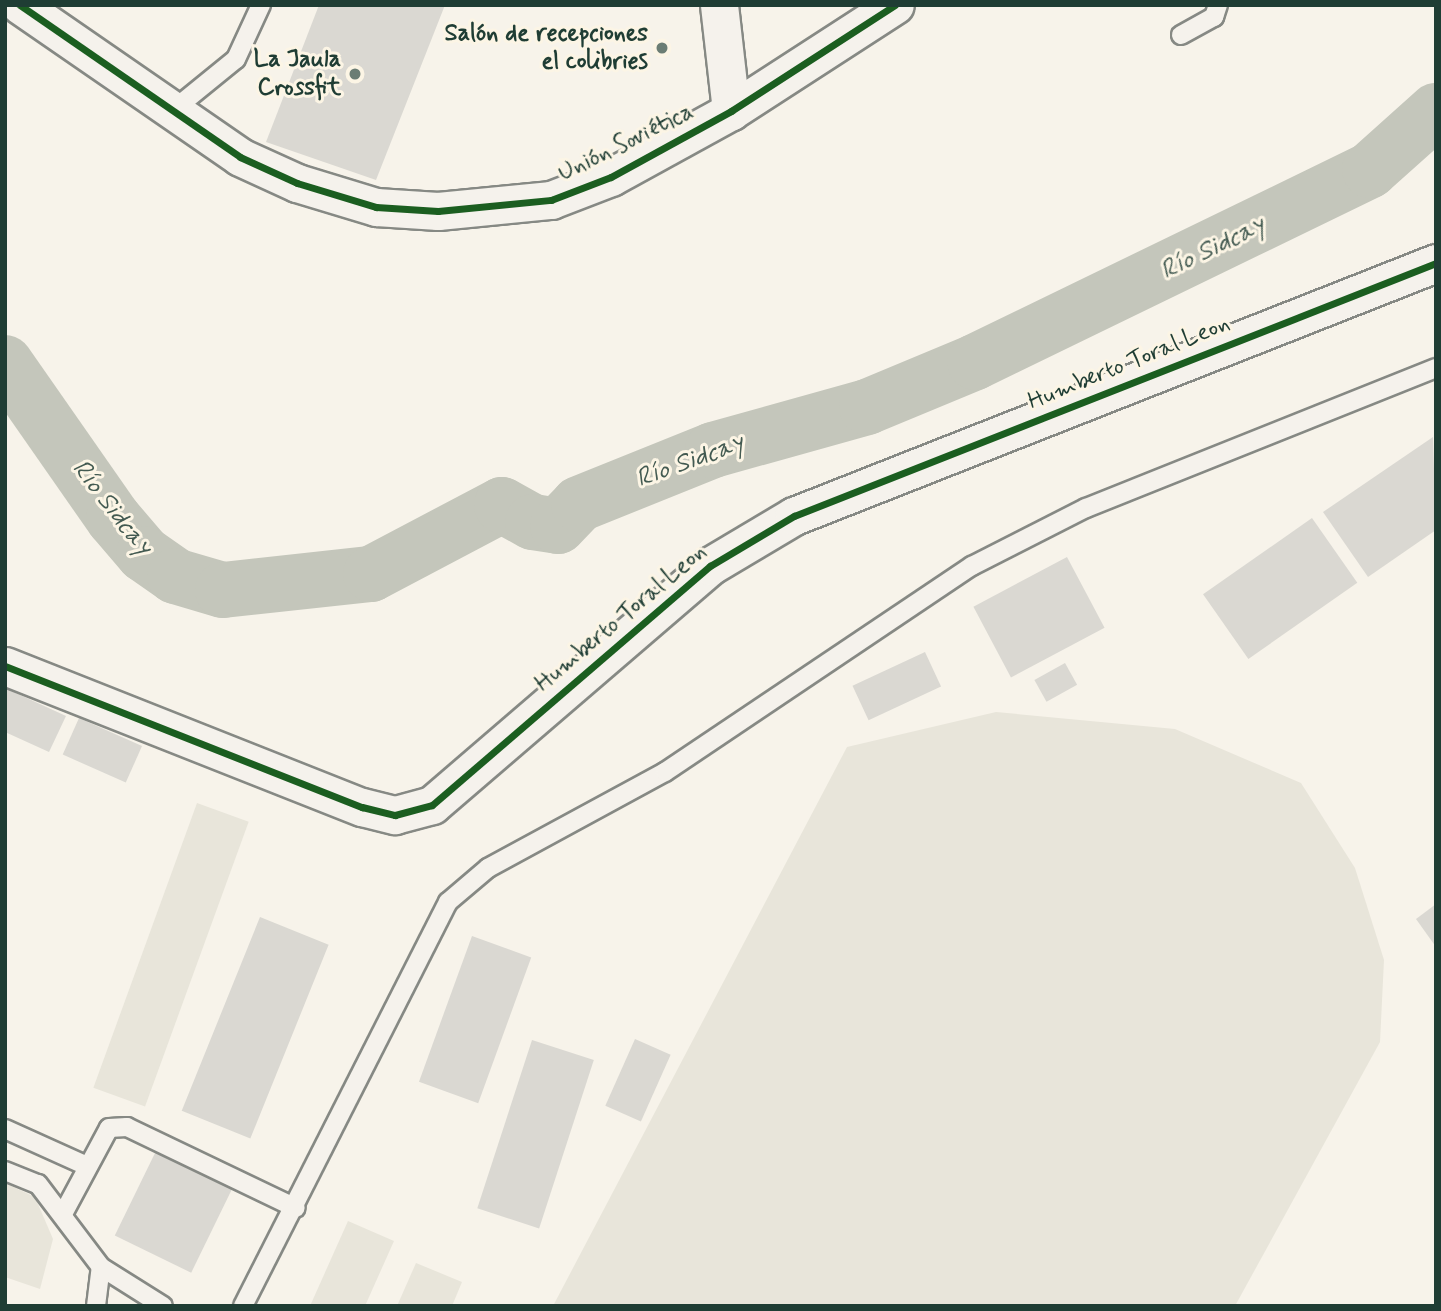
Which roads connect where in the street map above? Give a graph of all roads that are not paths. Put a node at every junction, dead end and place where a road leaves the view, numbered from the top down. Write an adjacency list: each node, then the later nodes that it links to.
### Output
1 (20, 5): 7 (street, Unión Soviética)
2 (261, 5): 7 (lane)
3 (719, 5): 8 (street)
4 (895, 5): 8 (street, Unión Soviética)
5 (1218, 5): 6 (lane)
6 (1181, 35)
7 (172, 111): 8 (street, Unión Soviética)
8 (731, 111)
9 (1436, 263): 11 (street, Humberto Toral Leon)
10 (1436, 368): 15 (lane)
11 (5, 666)
12 (5, 1129): 13 (lane)
13 (87, 1166): 15 (lane); 16 (lane)
14 (5, 1171): 16 (lane)
15 (296, 1208): 20 (lane)
16 (64, 1212): 17 (lane)
17 (100, 1267): 18 (lane); 19 (lane)
18 (96, 1306)
19 (163, 1306)
20 (243, 1306)

